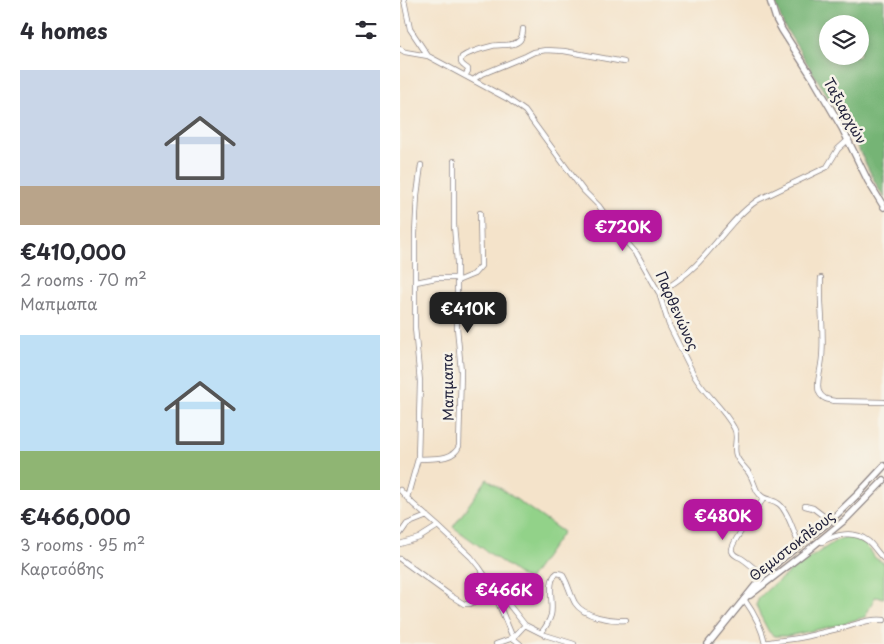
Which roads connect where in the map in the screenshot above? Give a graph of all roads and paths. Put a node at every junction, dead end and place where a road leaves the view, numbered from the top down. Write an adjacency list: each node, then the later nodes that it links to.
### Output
1 (404, 0): 5 (street, Παρθενώνος)
2 (770, 0): 9 (street, Ταξιαρχών)
3 (523, 29): 7 (street)
4 (400, 49): 5 (street)
5 (428, 56): 7 (street, Παρθενώνος)
6 (624, 62): 8 (street)
7 (465, 76): 8 (street, Παρθενώνος)
8 (473, 80): 17 (street, Παρθενώνος)
9 (848, 139): 12 (street, Ταξιαρχών); 17 (street)
10 (454, 161): 15 (street, Μαπμαπα)
11 (421, 165): 16 (street)
12 (884, 208)
13 (480, 213): 15 (street)
14 (821, 278): 18 (street)
15 (457, 279): 16 (street); 19 (street, Μαπμαπα)
16 (416, 282): 19 (street)
17 (659, 293): 24 (street, Παρθενώνος)
18 (884, 402)
19 (418, 459): 23 (street)
20 (884, 466): 27 (street, Θεμιστοκλέους)
21 (884, 480): 32 (street, Θεμιστοκλέους)
22 (400, 490): 23 (street)
23 (407, 498): 26 (street)
24 (764, 498): 31 (street, Παρθενώνος); 35 (street)
25 (805, 506): 27 (street)
26 (427, 516): 28 (street); 29 (street)
27 (830, 521): 31 (street, Θεμιστοκλέους)
28 (438, 526): 30 (street); 36 (street)
29 (400, 534)
30 (400, 544)
31 (799, 545): 35 (street, Θεμιστοκλέους)
32 (812, 547): 34 (street); 37 (street, Θεμιστοκλέους)
33 (400, 559): 36 (street)
34 (884, 560)
35 (763, 576): 37 (street, Θεμιστοκλέους)
36 (494, 592): 40 (street); 42 (street)
37 (744, 599): 46 (street); 47 (street)
38 (626, 620): 41 (street)
39 (884, 620): 47 (street)
40 (525, 625): 41 (street); 42 (street)
41 (541, 633): 45 (street)
42 (513, 638): 43 (street); 44 (street)
43 (496, 644)
44 (520, 644)
45 (574, 644)
46 (708, 644)
47 (765, 644)

